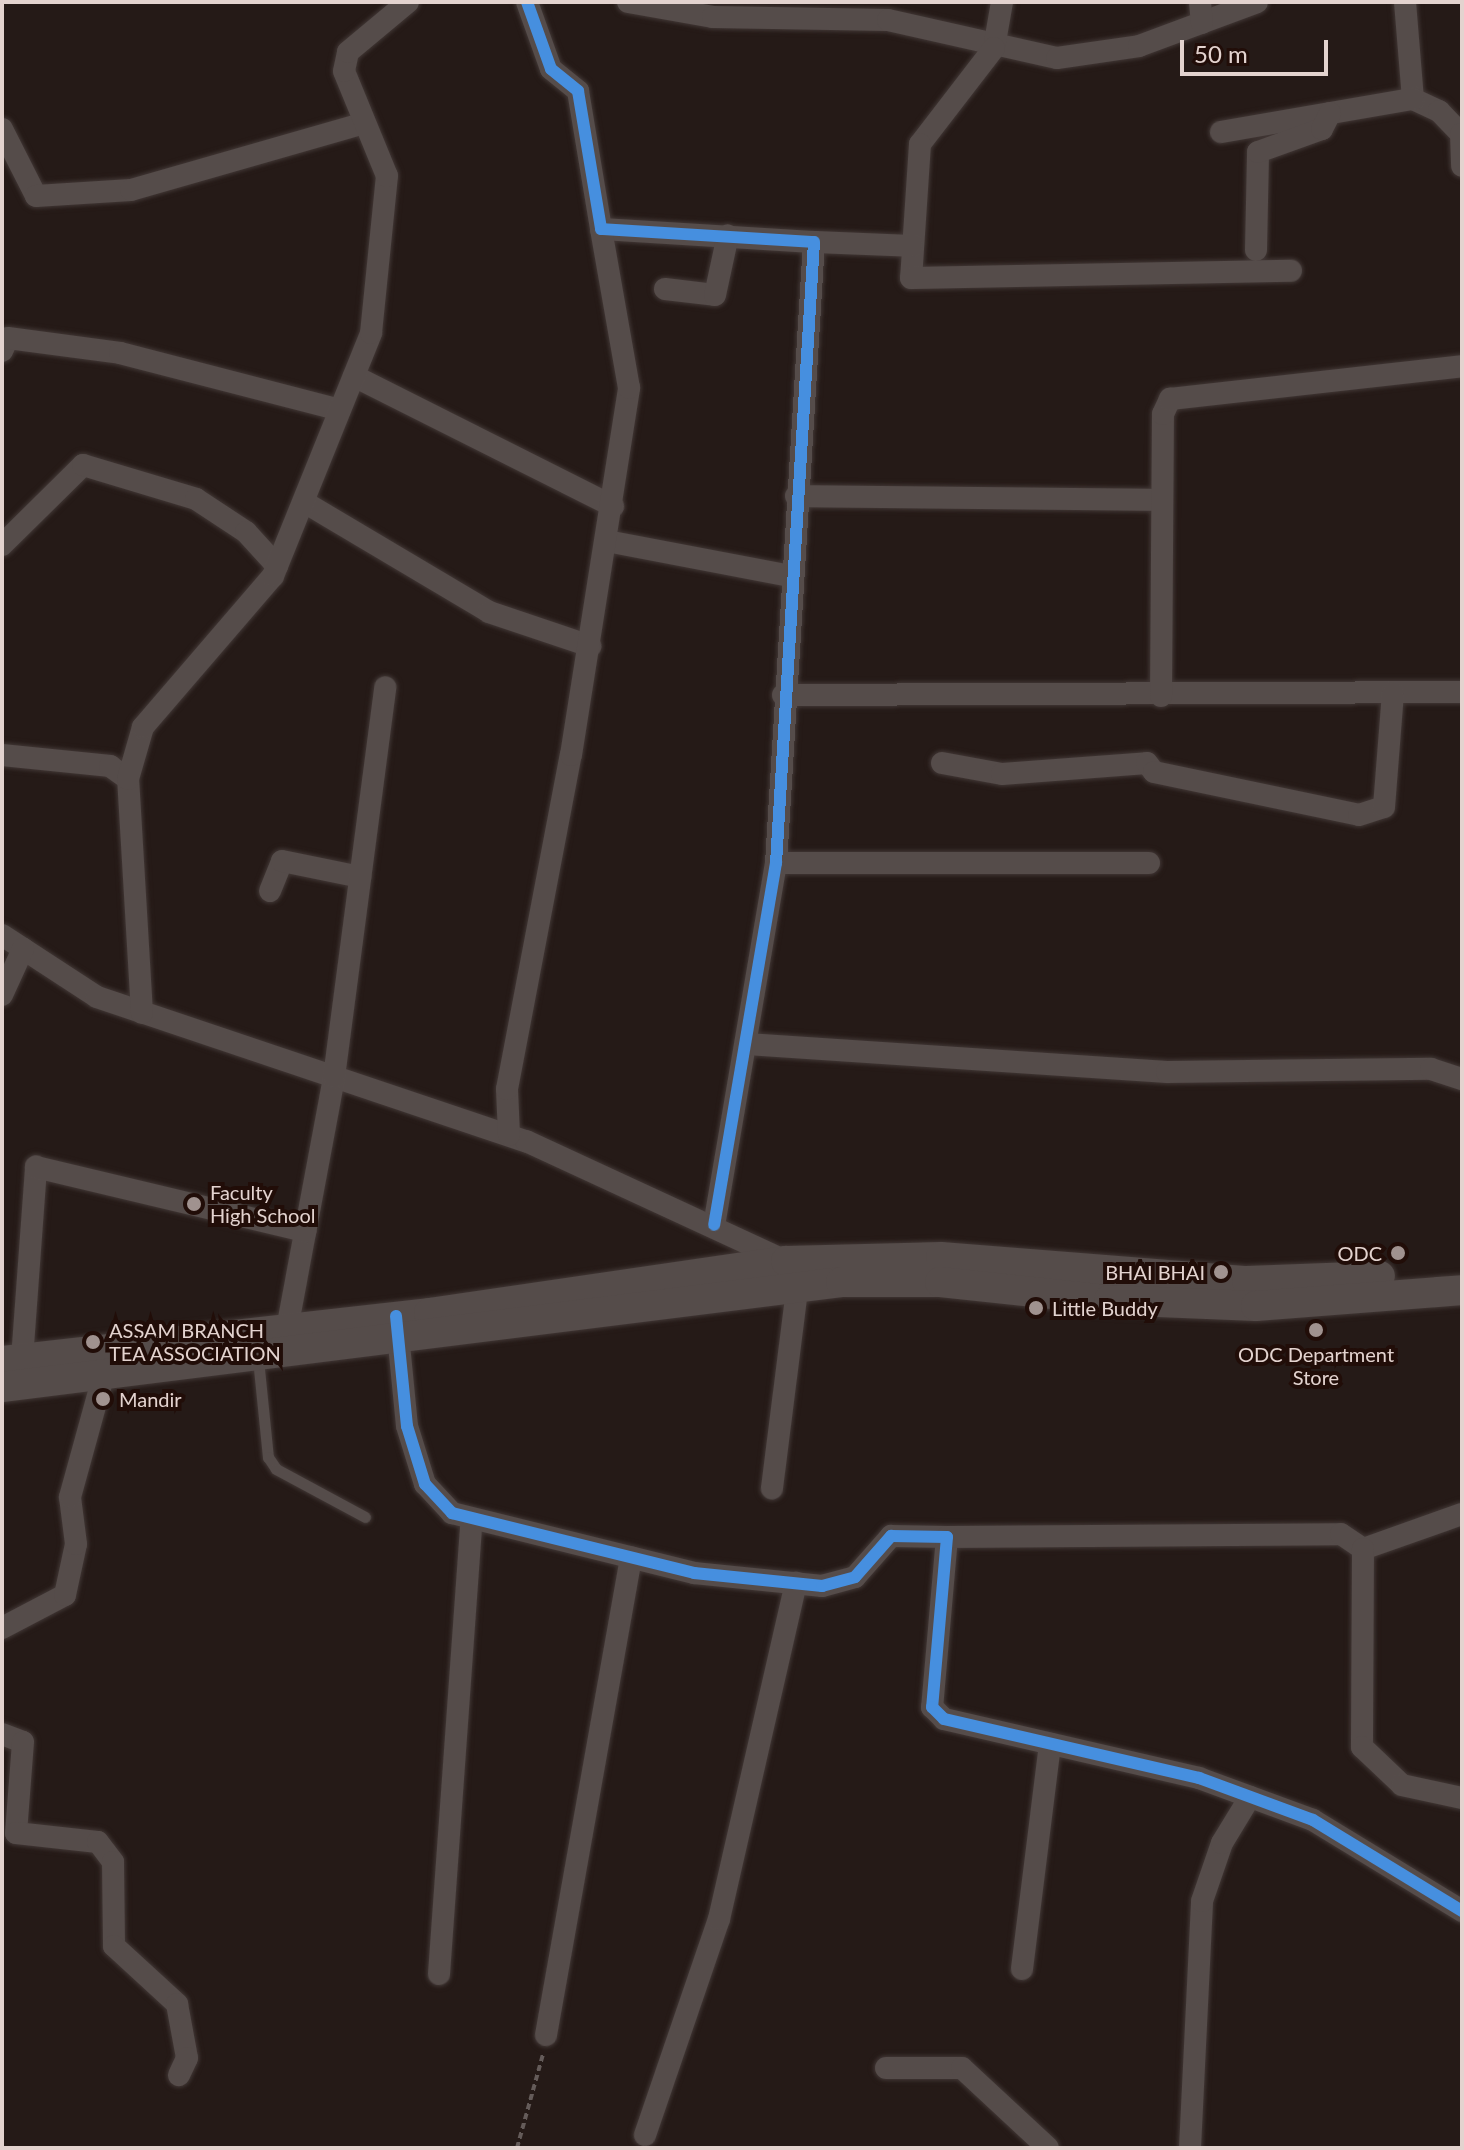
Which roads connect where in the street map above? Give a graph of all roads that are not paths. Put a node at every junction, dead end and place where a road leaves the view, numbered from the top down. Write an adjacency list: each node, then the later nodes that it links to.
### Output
1 (408, 2): 11 (street)
2 (527, 2): 15 (street)
3 (628, 2): 8 (street)
4 (1002, 2): 8 (street)
5 (1257, 2): 7 (street)
6 (1405, 2): 9 (street)
7 (1201, 12): 8 (street)
8 (994, 48): 18 (street)
9 (1413, 99): 10 (street); 14 (street)
10 (1330, 113): 13 (street); 19 (street)
11 (365, 123): 12 (street); 24 (street)
12 (2, 129)
13 (1221, 132)
14 (1462, 166)
15 (601, 229): 16 (street); 29 (street)
16 (728, 235): 17 (street); 21 (street)
17 (814, 242): 18 (street); 26 (street)
18 (912, 246): 20 (street)
19 (1256, 250)
20 (1291, 271)
21 (665, 289)
22 (2, 351): 25 (street)
23 (1462, 366): 27 (street)
24 (354, 376): 25 (street); 29 (street)
25 (340, 410): 28 (street)
26 (796, 496): 27 (street); 33 (street)
27 (1160, 500): 39 (street)
28 (304, 502): 32 (street); 34 (street)
29 (613, 506): 30 (street)
30 (607, 541): 33 (street); 34 (street)
31 (2, 545): 32 (street)
32 (277, 566): 42 (street)
33 (791, 576): 38 (street)
34 (590, 646): 54 (street)
35 (385, 687): 45 (street)
36 (1462, 692): 37 (street)
37 (1393, 693): 39 (street); 41 (street)
38 (783, 695): 39 (street); 43 (street)
39 (1161, 696)
40 (2, 755): 42 (street)
41 (942, 763)
42 (128, 779): 50 (street)
43 (776, 863): 44 (street); 51 (street)
44 (1149, 863)
45 (360, 877): 46 (street); 52 (street)
46 (270, 891)
47 (2, 935): 48 (street)
48 (23, 949): 49 (street); 50 (street)
49 (2, 995)
50 (142, 1013): 52 (street)
51 (747, 1044): 53 (street); 55 (street)
52 (334, 1077): 54 (street); 56 (street)
53 (1462, 1079)
54 (509, 1135): 55 (street)
55 (714, 1225): 57 (street)
56 (305, 1231): 61 (street); 64 (street)
57 (786, 1261): 58 (main road); 59 (street); 62 (main road)
58 (1462, 1269)
59 (797, 1290): 60 (main road); 62 (main road); 67 (street)
60 (1462, 1290)
61 (287, 1329): 62 (main road); 64 (main road)
62 (397, 1329): 63 (main road); 70 (street)
63 (258, 1358): 65 (main road); 69 (lane)
64 (12, 1360)
65 (103, 1377): 66 (main road); 75 (street)
66 (2, 1387)
67 (772, 1488)
68 (1462, 1514): 72 (street)
69 (365, 1517)
70 (472, 1519): 73 (street); 82 (street)
71 (947, 1537): 72 (street); 74 (street); 77 (street)
72 (1363, 1549): 79 (street)
73 (631, 1558): 74 (street); 83 (street)
74 (796, 1583): 86 (street)
75 (2, 1628)
76 (2, 1734): 85 (street)
77 (1050, 1744): 78 (street); 81 (street)
78 (1250, 1797): 80 (street); 88 (street)
79 (1462, 1798)
80 (1462, 1911)
81 (1022, 1969)
82 (439, 1974)
83 (546, 2035)
84 (886, 2068): 87 (street)
85 (179, 2075)
86 (645, 2135)
87 (1048, 2148)
88 (1190, 2148)

